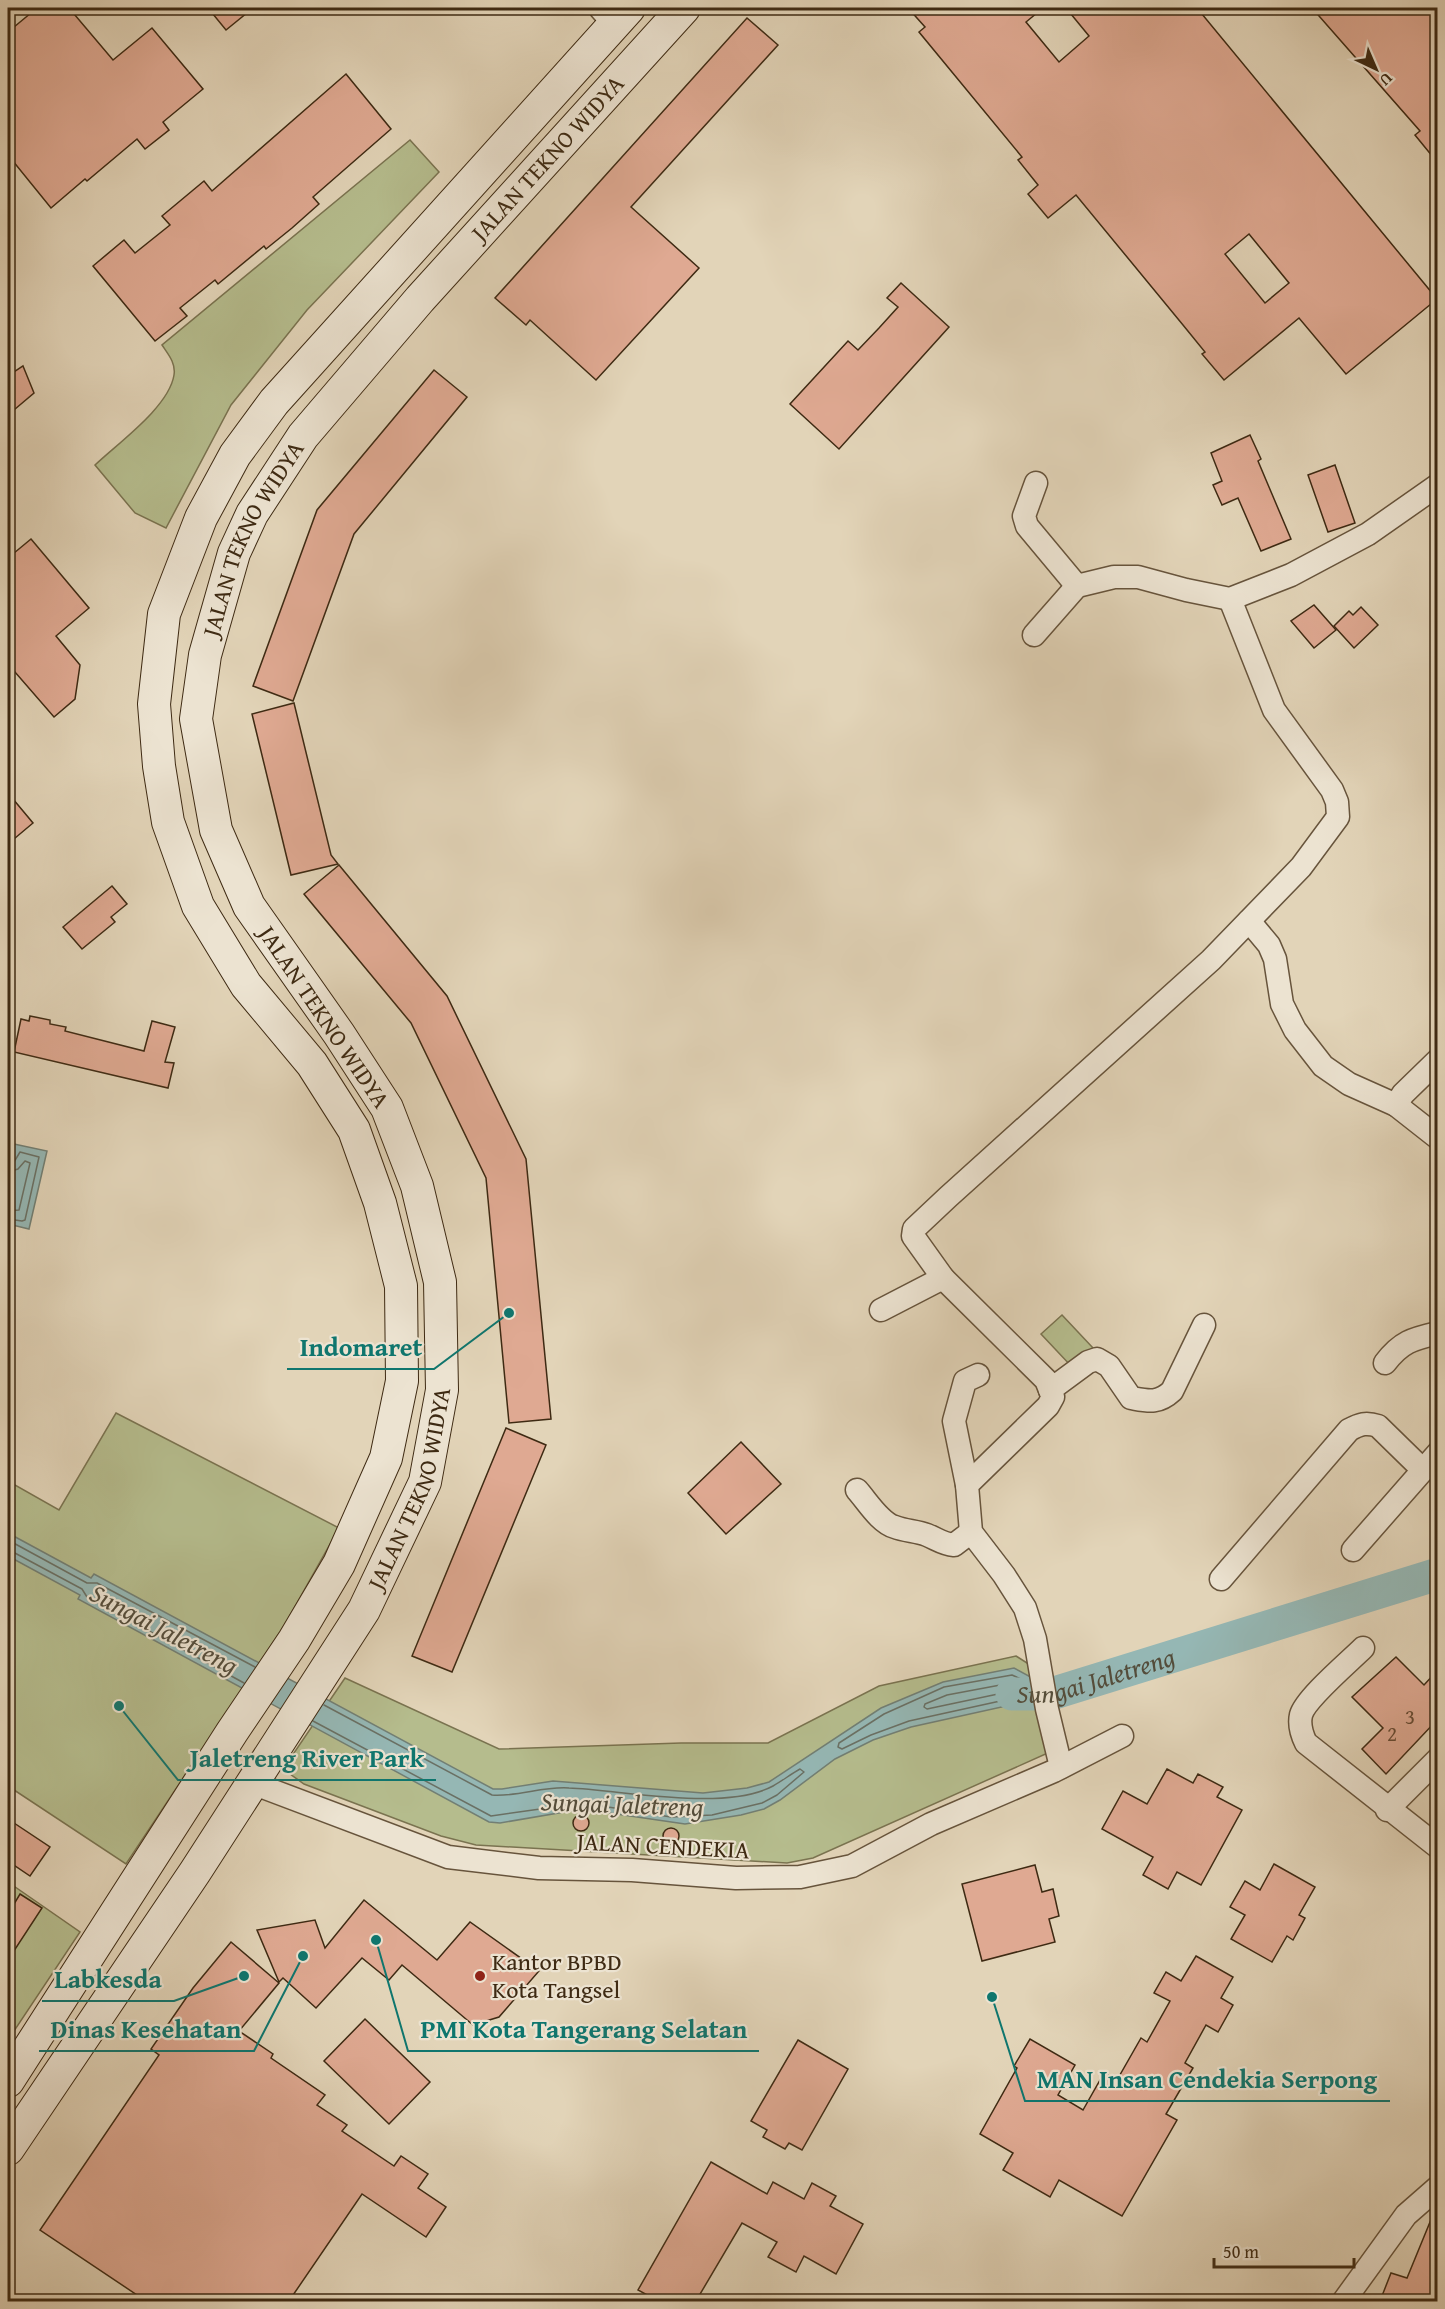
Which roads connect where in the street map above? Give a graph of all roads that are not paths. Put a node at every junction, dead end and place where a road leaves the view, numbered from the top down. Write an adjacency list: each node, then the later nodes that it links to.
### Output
1 (684, 8): 4 (main road, JALAN TEKNO WIDYA)
2 (615, 13): 3 (main road, JALAN TEKNO WIDYA)
3 (390, 271): 4 (main road); 34 (main road, JALAN TEKNO WIDYA)
4 (420, 298): 31 (main road, JALAN TEKNO WIDYA)
5 (1036, 483): 7 (street)
6 (1437, 484): 8 (street)
7 (1077, 586): 8 (street); 9 (street)
8 (1230, 599): 10 (street)
9 (1034, 635)
10 (1248, 921): 12 (street); 14 (street)
11 (1437, 1060): 12 (street)
12 (1396, 1105): 13 (street)
13 (1437, 1138)
14 (944, 1278): 15 (street); 20 (street)
15 (881, 1310)
16 (1204, 1325): 20 (street)
17 (1437, 1333): 18 (street)
18 (1385, 1363)
19 (978, 1375): 22 (street)
20 (1050, 1390): 22 (street)
21 (1430, 1462): 25 (street); 26 (street)
22 (967, 1485): 24 (street)
23 (857, 1490): 24 (street)
24 (971, 1532): 30 (street)
25 (1353, 1550)
26 (1221, 1579)
27 (1363, 1648): 32 (street)
28 (1122, 1736): 30 (street, JALAN CENDEKIA)
29 (1437, 1759): 32 (street)
30 (1061, 1767): 31 (street, JALAN CENDEKIA)
31 (252, 1783): 35 (main road, JALAN TEKNO WIDYA)
32 (1388, 1809): 33 (street)
33 (1437, 1848)
34 (8, 2080)
35 (8, 2149)
36 (1437, 2187): 37 (street)
37 (1343, 2301)

